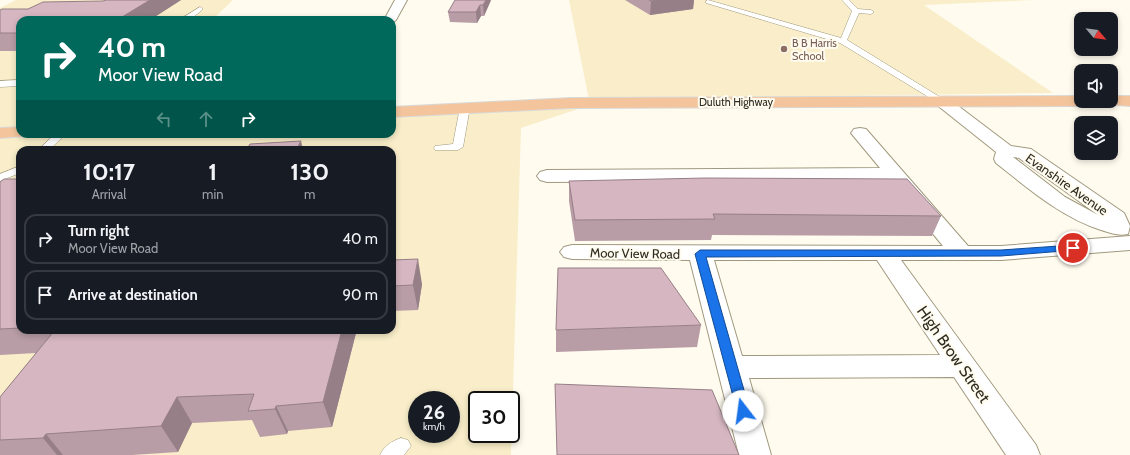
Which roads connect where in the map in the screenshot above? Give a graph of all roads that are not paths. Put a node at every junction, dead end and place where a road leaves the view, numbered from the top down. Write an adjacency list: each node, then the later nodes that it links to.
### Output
1 (401, 0): 8 (street)
2 (845, 0): 5 (lane)
3 (708, 2): 9 (lane)
4 (200, 9): 7 (lane)
5 (856, 12): 6 (lane); 9 (lane)
6 (872, 12)
7 (191, 16)
8 (392, 16)
9 (844, 41): 15 (lane)
10 (16, 83): 11 (lane)
11 (0, 84)
12 (1074, 101): 15 (main road, Duluth Highway)
13 (1118, 101): 14 (main road)
14 (1130, 101)
15 (943, 102): 16 (main road, Duluth Highway); 24 (street, Evanshire Avenue)
16 (465, 107): 17 (main road, Duluth Highway); 23 (lane)
17 (396, 112)
18 (16, 132): 19 (main road)
19 (0, 133)
20 (860, 133): 26 (street)
21 (56, 138): 22 (lane)
22 (48, 146)
23 (439, 148)
24 (1006, 151): 29 (street, Evanshire Avenue); 30 (street, Evanshire Avenue)
25 (16, 171): 28 (lane)
26 (894, 174): 27 (street); 34 (street)
27 (547, 176)
28 (1, 177)
29 (1061, 179): 30 (street); 31 (street, Evanshire Avenue)
30 (1033, 182): 31 (street, Evanshire Avenue)
31 (1127, 236): 34 (street, Moor View Road)
32 (572, 252): 35 (street, Moor View Road)
33 (884, 253): 34 (street, Moor View Road); 35 (street, Moor View Road); 36 (street, High Brow Street)
34 (962, 253)
35 (700, 254): 37 (street)
36 (962, 366): 37 (street); 39 (street, High Brow Street)
37 (731, 367): 38 (street)
38 (756, 455)
39 (1024, 455)

